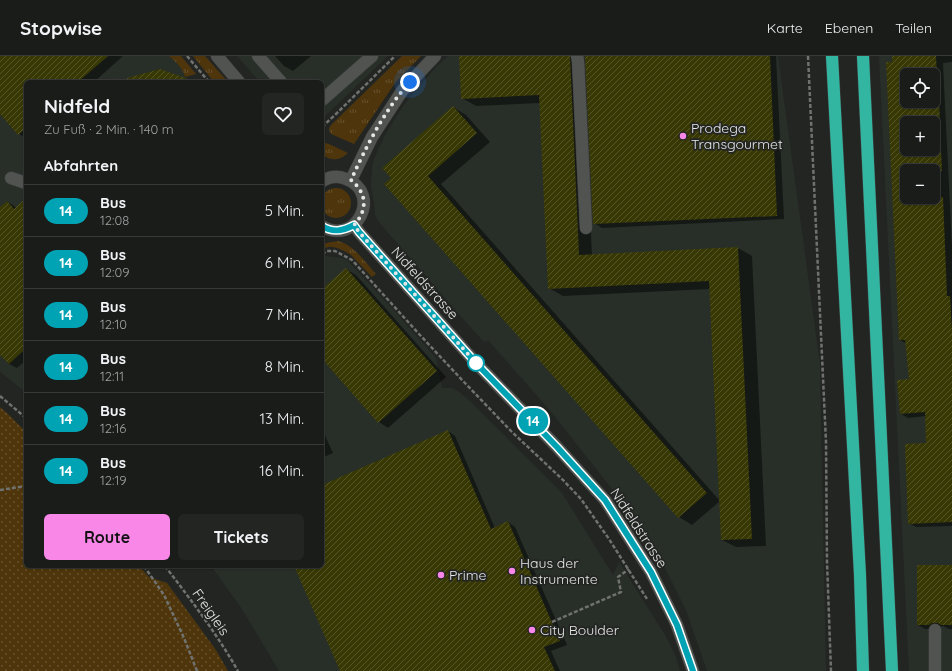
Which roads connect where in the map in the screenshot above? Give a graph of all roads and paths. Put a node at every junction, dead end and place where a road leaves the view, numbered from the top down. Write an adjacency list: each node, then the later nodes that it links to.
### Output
1 (187, 56): 11 (path)
2 (216, 56): 12 (street)
3 (258, 56): 13 (street)
4 (372, 56): 14 (street)
5 (395, 56): 15 (path)
6 (436, 56): 18 (street)
7 (577, 56): 22 (street)
8 (808, 56): 38 (path)
9 (832, 56): 39 (highway)
10 (863, 56): 40 (highway)
11 (207, 80)
12 (237, 80)
13 (279, 80)
14 (324, 98)
15 (324, 125)
16 (11, 178): 19 (street)
17 (324, 180): 18 (street)
18 (351, 180): 20 (street)
19 (24, 183)
20 (354, 225): 21 (street); 37 (street, Nidfeldstrasse)
21 (324, 228)
22 (586, 228)
23 (324, 253): 31 (path)
24 (0, 396): 25 (path)
25 (24, 416)
26 (24, 486): 27 (path)
27 (0, 490)
28 (633, 566): 31 (path)
29 (145, 568): 35 (path)
30 (167, 568): 36 (path, Freigleis)
31 (628, 570): 32 (path); 33 (path)
32 (651, 604)
33 (552, 622)
34 (935, 630): 41 (street)
35 (197, 671)
36 (238, 671)
37 (694, 671)
38 (831, 671)
39 (863, 671)
40 (892, 671)
41 (935, 671)

